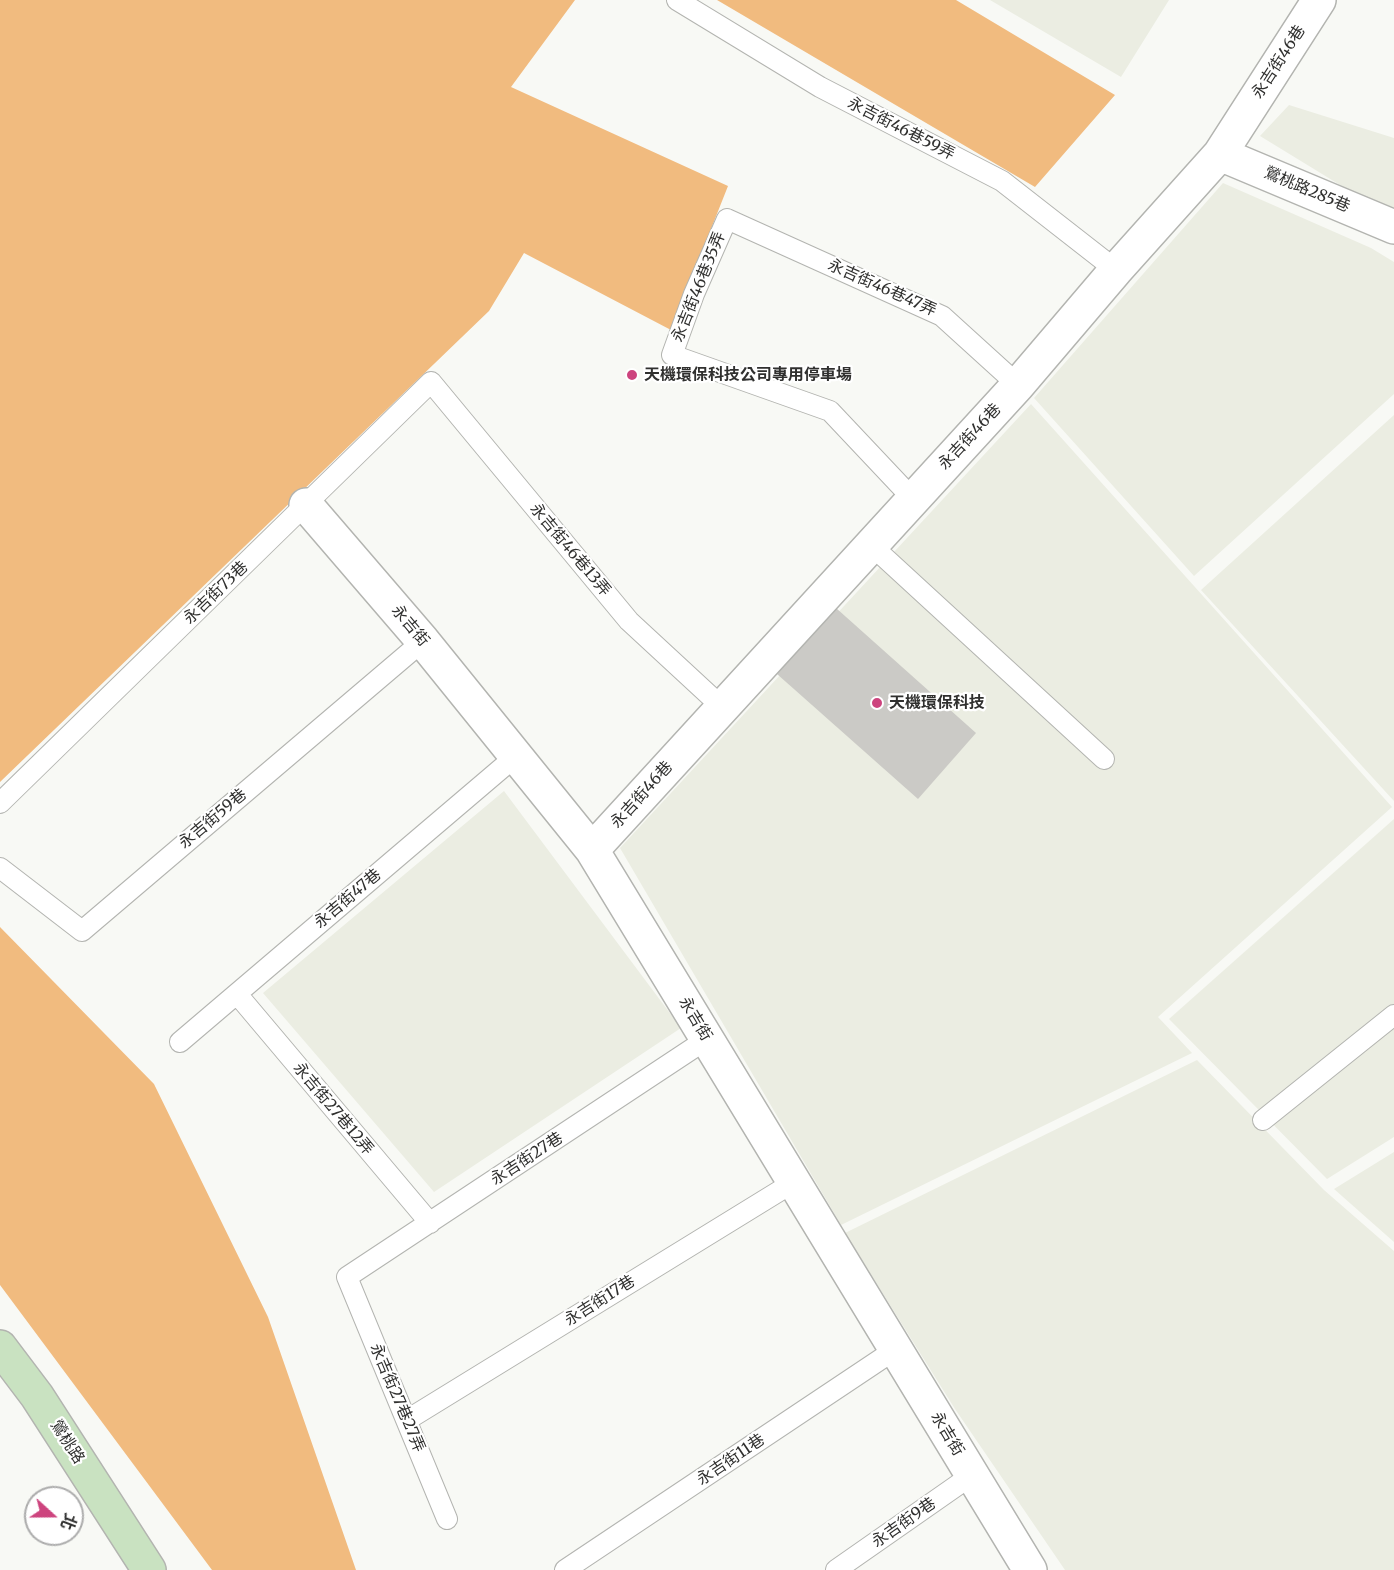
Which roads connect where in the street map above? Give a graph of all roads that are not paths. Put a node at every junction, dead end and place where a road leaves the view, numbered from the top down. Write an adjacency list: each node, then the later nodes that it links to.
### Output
1 (677, 0): 6 (lane, 永吉街46巷59弄)
2 (1319, 0): 3 (street, 永吉街46巷)
3 (1220, 154): 5 (street, 鶯桃路285巷); 6 (street, 永吉街46巷)
4 (727, 219): 8 (lane, 永吉街46巷47弄); 9 (lane, 永吉街46巷35弄)
5 (1394, 227)
6 (1116, 270): 8 (street, 永吉街46巷)
7 (430, 382): 10 (lane, 永吉街73巷); 13 (lane, 永吉街46巷13弄)
8 (1018, 385): 9 (street, 永吉街46巷)
9 (913, 499): 11 (street, 永吉街46巷)
10 (306, 505): 12 (street, 永吉街); 16 (lane, 永吉街73巷)
11 (871, 545): 13 (street, 永吉街46巷); 15 (lane)
12 (423, 641): 14 (street, 永吉街); 18 (lane, 永吉街59巷)
13 (722, 707): 17 (street, 永吉街46巷)
14 (516, 756): 17 (street, 永吉街); 19 (lane, 永吉街47巷)
15 (1104, 759)
16 (0, 803)
17 (592, 850): 21 (street, 永吉街)
18 (0, 868)
19 (237, 994): 22 (lane, 永吉街47巷); 25 (lane, 永吉街27巷12弄)
20 (1394, 1015): 23 (lane)
21 (707, 1040): 24 (street, 永吉街); 25 (lane, 永吉街27巷)
22 (180, 1042)
23 (1263, 1120)
24 (794, 1182): 28 (street, 永吉街); 29 (lane, 永吉街17巷)
25 (430, 1223): 26 (lane, 永吉街27巷)
26 (347, 1277): 29 (lane, 永吉街27巷27弄)
27 (0, 1347): 32 (main road, 鶯桃路)
28 (896, 1349): 30 (street, 永吉街); 33 (lane, 永吉街11巷)
29 (407, 1420): 31 (lane, 永吉街27巷27弄)
30 (972, 1475): 34 (lane, 永吉街9巷); 35 (street, 永吉街)
31 (447, 1519)
32 (149, 1570)
33 (565, 1570)
34 (836, 1570)
35 (1030, 1570)

